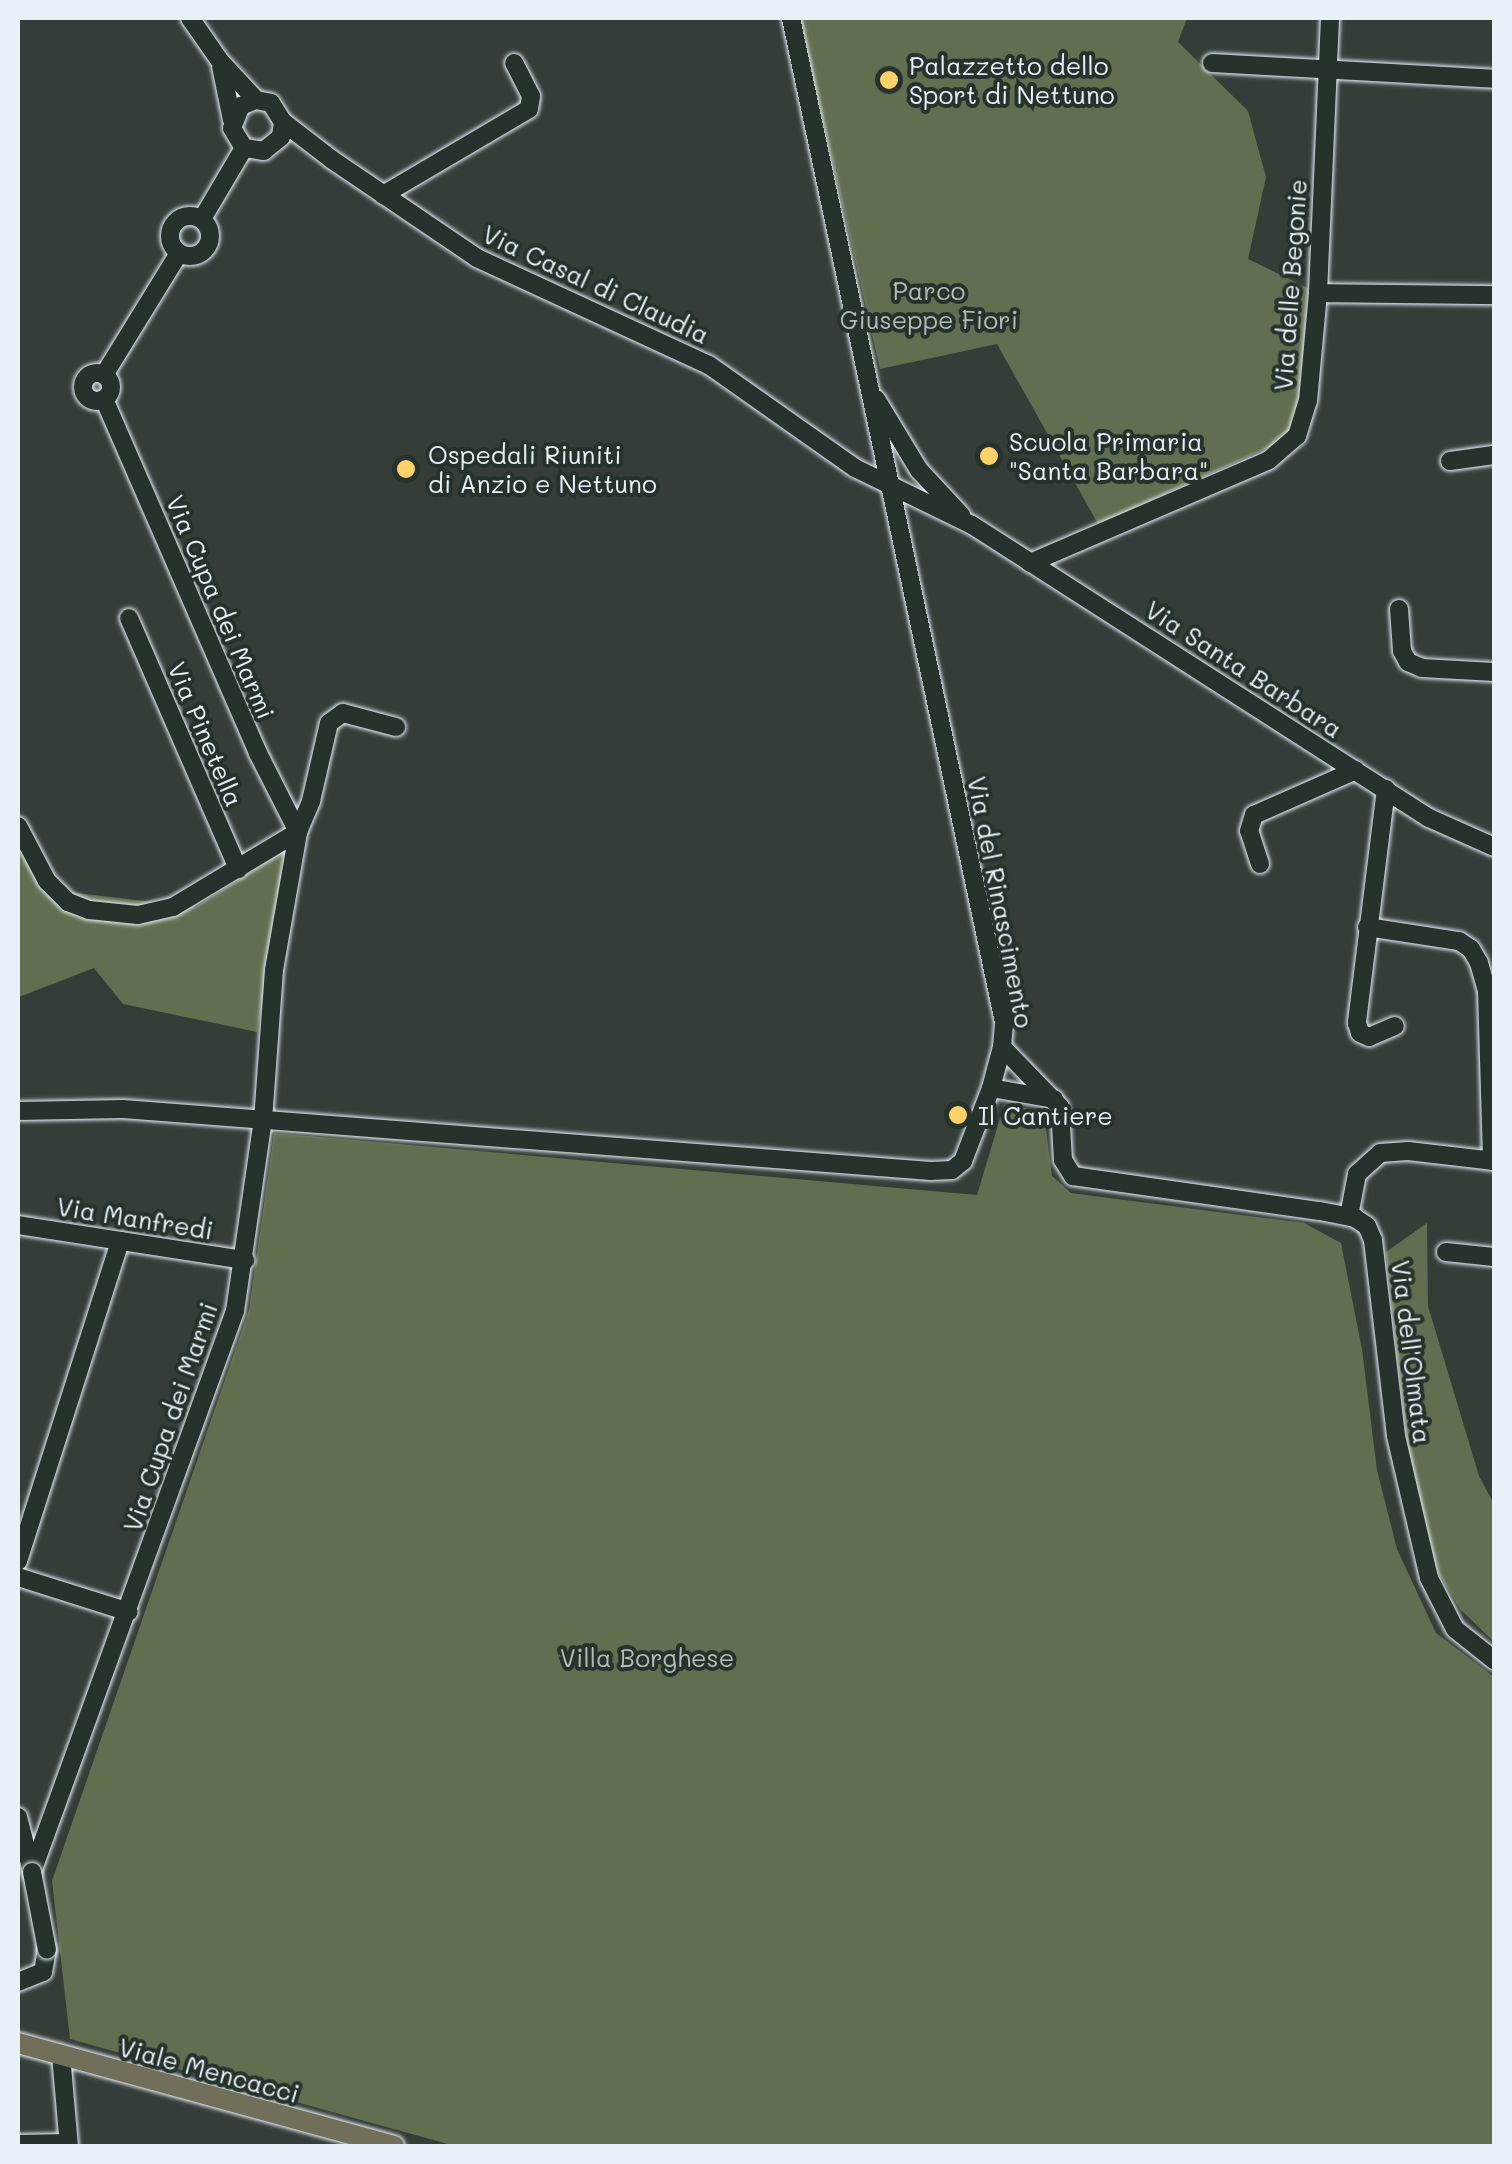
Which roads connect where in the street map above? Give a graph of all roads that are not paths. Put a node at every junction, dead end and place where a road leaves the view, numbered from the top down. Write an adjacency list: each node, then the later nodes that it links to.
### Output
1 (190, 18): 4 (street, Via Casal di Claudia)
2 (1330, 18): 7 (street, Via delle Begonie)
3 (789, 22): 20 (street, Via del Rinascimento)
4 (220, 61): 9 (street, Via Casal di Claudia); 10 (street, Via Casal di Claudia)
5 (514, 63): 15 (street)
6 (1212, 63): 7 (street)
7 (1326, 70): 8 (street); 18 (street, Via delle Begonie)
8 (1494, 79)
9 (256, 100): 10 (street); 11 (street, Via Casal di Claudia)
10 (232, 120): 12 (street, Via Casal di Claudia)
11 (283, 122): 13 (street); 14 (street, Via Casal di Claudia)
12 (244, 148): 13 (street, Via Casal di Claudia); 16 (street)
13 (270, 148): 14 (street, Via Casal di Claudia)
14 (331, 159): 15 (street, Via Casal di Claudia)
15 (382, 195): 23 (street, Via Casal di Claudia)
16 (202, 220): 17 (street); 17 (street)
17 (179, 253): 33 (street, Via Cupa dei Marmi)
18 (1318, 293): 19 (street); 25 (street, Via delle Begonie)
19 (1494, 295)
20 (864, 376): 23 (street, Via del Rinascimento); 24 (street, Via Santa Barbara)
21 (1494, 455): 22 (street)
22 (1450, 461)
23 (890, 488): 24 (street, Via Santa Barbara); 39 (street, Via del Rinascimento)
24 (972, 526): 25 (street, Via Santa Barbara)
25 (1030, 563): 30 (street, Via Santa Barbara)
26 (1399, 608): 28 (street)
27 (129, 618): 36 (street, Via Pinetella)
28 (1494, 672)
29 (396, 727): 33 (street, Via Cupa dei Marmi)
30 (1356, 770): 31 (street, Via Santa Barbara); 35 (street)
31 (1386, 789): 34 (street, Via Santa Barbara); 37 (street)
32 (18, 826): 36 (street)
33 (298, 832): 36 (street); 43 (street, Via Cupa dei Marmi)
34 (1494, 847)
35 (1260, 864)
36 (238, 869)
37 (1368, 928): 38 (street); 44 (street)
38 (1396, 1026)
39 (1002, 1047): 40 (street, Via del Rinascimento); 41 (street)
40 (991, 1088): 41 (street); 43 (street, Via del Rinascimento)
41 (1054, 1099): 45 (street)
42 (18, 1112): 43 (street, Via del Rinascimento)
43 (263, 1120): 50 (street, Via Cupa dei Marmi)
44 (1493, 1161): 45 (street)
45 (1350, 1216): 54 (street, Via dell'Olmata)
46 (18, 1225): 47 (street, Via Manfredi)
47 (120, 1241): 50 (street, Via Manfredi); 51 (street)
48 (1446, 1252): 49 (street)
49 (1494, 1257)
50 (245, 1260): 53 (street, Via Cupa dei Marmi)
51 (18, 1561)
52 (18, 1577): 53 (street)
53 (129, 1612): 56 (street, Via Cupa dei Marmi)
54 (1494, 1660)
55 (18, 1817): 56 (street)
56 (25, 1873): 57 (street, bridge)
57 (18, 1982)
58 (18, 2043): 59 (main road, Viale Mencacci)
59 (61, 2055): 61 (street); 62 (main road, Viale Mencacci)
60 (18, 2144): 61 (street)
61 (69, 2144)
62 (390, 2146)

